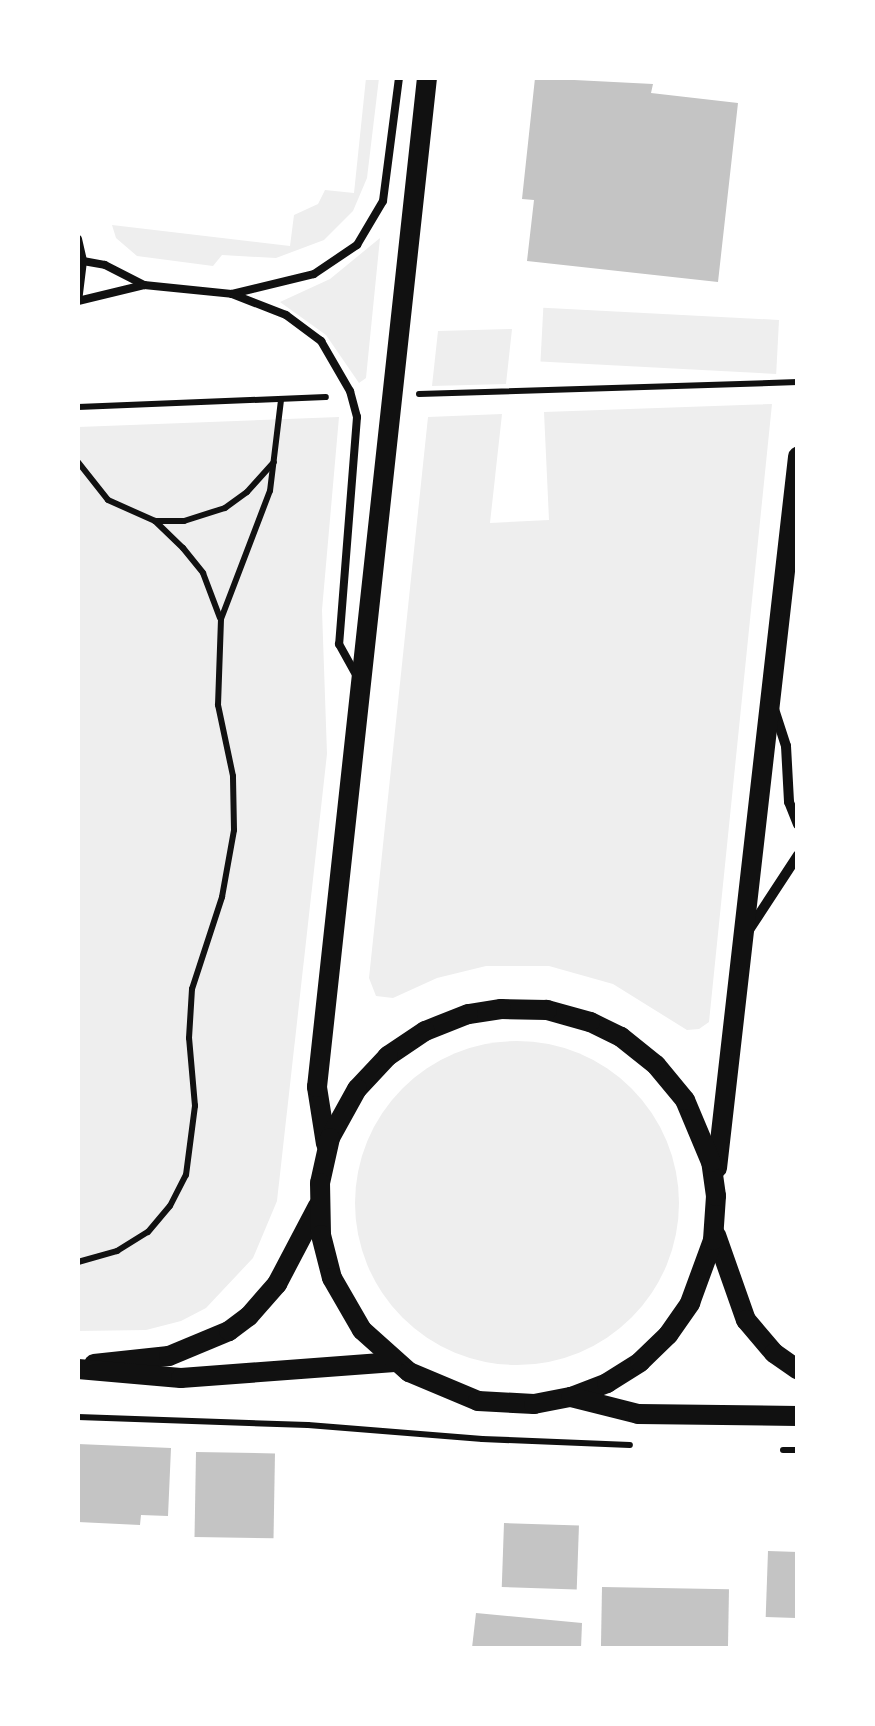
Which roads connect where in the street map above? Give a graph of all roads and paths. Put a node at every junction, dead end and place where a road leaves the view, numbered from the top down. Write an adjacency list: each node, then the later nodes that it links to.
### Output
1 (400, 78): 6 (lane)
2 (427, 78): 9 (main road)
3 (78, 239): 4 (lane)
4 (83, 261): 5 (lane); 7 (lane)
5 (144, 285): 6 (lane); 7 (lane)
6 (232, 294): 10 (lane)
7 (78, 300)
8 (798, 382): 9 (path)
9 (393, 395): 18 (main road)
10 (351, 396): 11 (path); 18 (lane)
11 (282, 400): 12 (path); 14 (path)
12 (78, 407)
13 (798, 457): 19 (main road)
14 (275, 461): 16 (path); 17 (path)
15 (78, 462): 16 (path)
16 (154, 520): 17 (path)
17 (221, 620): 27 (path)
18 (362, 685): 23 (main road)
19 (772, 702): 20 (street); 22 (main road)
20 (798, 824)
21 (798, 855): 22 (street)
22 (744, 938): 24 (main road)
23 (327, 1150): 24 (main road); 25 (main road)
24 (715, 1184): 26 (main road)
25 (319, 1204): 28 (main road); 29 (main road)
26 (715, 1230): 30 (main road); 31 (main road)
27 (78, 1262)
28 (394, 1362): 29 (main road); 31 (main road)
29 (78, 1368)
30 (798, 1370)
31 (571, 1397): 32 (main road)
32 (798, 1416)
33 (78, 1417): 34 (path)
34 (642, 1446)
35 (778, 1450): 36 (path)
36 (798, 1450)

